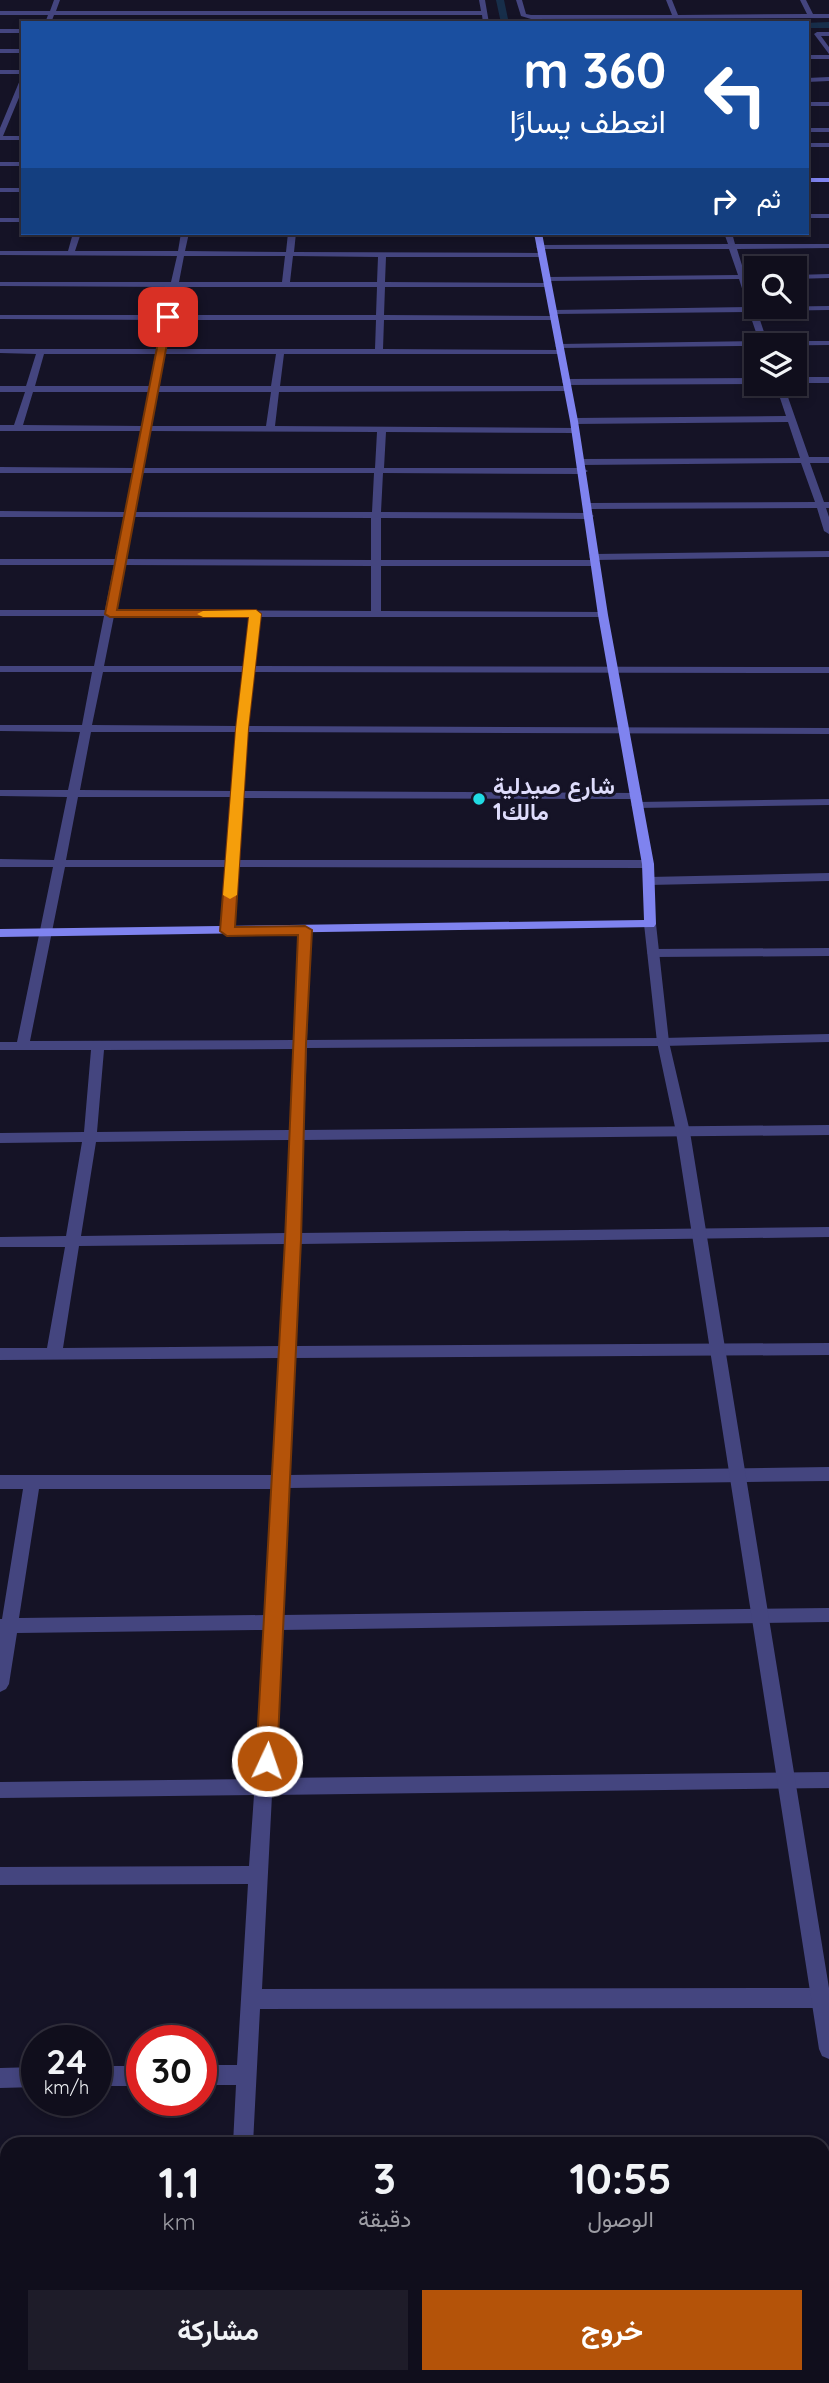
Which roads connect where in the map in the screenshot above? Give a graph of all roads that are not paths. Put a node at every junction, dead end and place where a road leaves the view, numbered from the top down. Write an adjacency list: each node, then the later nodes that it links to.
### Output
1 (57, 0): 9 (street)
2 (178, 0): 10 (street)
3 (298, 0): 11 (street)
4 (482, 0): 12 (street)
5 (519, 0): 15 (street)
6 (670, 0): 15 (street)
7 (803, 0): 13 (street)
8 (0, 13): 9 (street)
9 (52, 13): 10 (street); 16 (street)
10 (174, 13): 11 (street); 17 (street)
11 (296, 13): 12 (street); 18 (street)
12 (484, 13): 19 (street)
13 (811, 16): 14 (street); 15 (street)
14 (829, 16)
15 (676, 17)
16 (49, 21)
17 (172, 21)
18 (294, 21)
19 (486, 21)
20 (0, 32): 21 (street)
21 (21, 32)
22 (809, 34): 23 (street)
23 (817, 34): 24 (street); 27 (street)
24 (829, 34)
25 (0, 51): 26 (street)
26 (21, 51)
27 (829, 52)
28 (809, 57): 29 (street)
29 (829, 57)
30 (0, 72): 31 (street)
31 (21, 72)
32 (809, 79): 33 (street)
33 (829, 79)
34 (9, 93): 35 (street)
35 (20, 93): 39 (street)
36 (809, 104): 37 (street)
37 (829, 104)
38 (0, 115): 39 (street)
39 (9, 115): 40 (street); 43 (street)
40 (21, 115)
41 (809, 130): 42 (street)
42 (829, 130)
43 (0, 137): 44 (street)
44 (21, 138)
45 (809, 145): 46 (street)
46 (829, 145)
47 (0, 164): 48 (street)
48 (21, 164)
49 (809, 180): 50 (main road)
50 (829, 180)
51 (0, 190): 52 (street)
52 (21, 190)
53 (809, 216): 54 (street)
54 (829, 216)
55 (0, 220): 56 (street)
56 (21, 220)
57 (76, 235): 66 (street)
58 (185, 235): 67 (street)
59 (292, 235): 68 (street)
60 (538, 235): 64 (main road)
61 (729, 235): 63 (street)
62 (829, 246): 63 (street)
63 (733, 247): 64 (street); 72 (street)
64 (541, 251): 69 (street); 73 (main road)
65 (0, 253): 66 (street)
66 (71, 253): 67 (street)
67 (181, 254): 68 (street); 75 (street)
68 (288, 254): 69 (street); 76 (street)
69 (382, 254): 77 (street)
70 (829, 276): 71 (street)
71 (807, 277)
72 (744, 278): 73 (street)
73 (547, 282): 77 (street); 81 (main road)
74 (0, 284): 75 (street)
75 (175, 284): 76 (street); 83 (street)
76 (286, 284): 77 (street)
77 (382, 285): 84 (street)
78 (807, 308): 79 (street)
79 (829, 308)
80 (744, 309): 81 (street)
81 (553, 315): 84 (street); 88 (main road)
82 (0, 317): 83 (street)
83 (168, 317): 84 (street); 91 (street)
84 (381, 318): 93 (street)
85 (807, 343): 86 (street)
86 (829, 343)
87 (744, 344): 88 (street)
88 (559, 349): 93 (street); 97 (main road)
89 (0, 351): 90 (street)
90 (41, 351): 91 (street); 99 (street)
91 (161, 352): 92 (street); 100 (street)
92 (280, 352): 93 (street); 101 (street)
93 (379, 352)
94 (744, 380): 97 (street)
95 (807, 380): 96 (street)
96 (829, 380)
97 (567, 385): 101 (street); 104 (main road)
98 (0, 389): 99 (street)
99 (31, 389): 100 (street); 106 (street)
100 (152, 389): 101 (street); 107 (street)
101 (274, 389): 108 (street)
102 (783, 396): 103 (street)
103 (791, 419): 104 (street); 110 (street)
104 (575, 425): 109 (street); 112 (main road)
105 (0, 428): 106 (street)
106 (18, 428): 107 (street)
107 (145, 428): 108 (street); 114 (street)
108 (270, 428): 109 (street)
109 (382, 429): 115 (street)
110 (805, 460): 111 (street); 112 (street); 116 (street)
111 (829, 460)
112 (582, 466): 115 (street); 117 (main road)
113 (0, 470): 114 (street)
114 (137, 470): 115 (street); 119 (street)
115 (378, 471): 120 (street)
116 (825, 505): 117 (street); 121 (street)
117 (588, 511): 120 (street); 123 (main road)
118 (0, 514): 119 (street)
119 (128, 514): 120 (street); 125 (street)
120 (376, 516): 126 (street)
121 (829, 531)
122 (829, 554): 123 (street)
123 (594, 560): 126 (street); 131 (main road)
124 (0, 562): 125 (street)
125 (119, 563): 126 (street); 128 (street)
126 (377, 563): 130 (street)
127 (0, 613): 128 (street)
128 (110, 614): 129 (street); 133 (street)
129 (256, 614): 130 (street); 134 (street)
130 (376, 614): 131 (street)
131 (603, 615): 136 (main road)
132 (0, 669): 133 (street)
133 (98, 670): 134 (street); 138 (street)
134 (249, 670): 136 (street); 139 (street)
135 (829, 670): 136 (street)
136 (613, 671): 140 (main road)
137 (0, 728): 138 (street)
138 (85, 729): 139 (street); 143 (street)
139 (242, 729): 140 (street); 144 (street)
140 (624, 730): 141 (street); 145 (main road)
141 (829, 731)
142 (0, 793): 143 (street)
143 (72, 794): 144 (street); 148 (street)
144 (237, 794): 145 (street); 149 (street)
145 (636, 801): 146 (street); 150 (main road)
146 (829, 802)
147 (0, 863): 148 (street)
148 (58, 863): 149 (street); 156 (street)
149 (232, 864): 150 (street); 155 (street)
150 (648, 864): 152 (main road)
151 (829, 877): 152 (street)
152 (649, 881): 153 (main road)
153 (650, 924): 154 (main road); 159 (street)
154 (305, 930): 155 (main road); 162 (street)
155 (227, 931): 156 (main road)
156 (45, 932): 157 (main road); 165 (street)
157 (0, 933)
158 (829, 952): 159 (street)
159 (653, 953): 161 (street)
160 (829, 1038): 161 (street)
161 (663, 1042): 162 (street); 167 (street)
162 (299, 1044): 163 (street); 168 (street)
163 (99, 1045): 165 (street); 169 (street)
164 (0, 1046): 165 (street)
165 (23, 1046)
166 (829, 1130): 167 (street)
167 (683, 1132): 168 (street); 172 (street)
168 (297, 1136): 169 (street); 173 (street)
169 (90, 1137): 170 (street); 175 (street)
170 (0, 1138)
171 (829, 1232): 172 (street)
172 (699, 1235): 173 (street); 177 (street)
173 (293, 1240): 175 (street); 178 (street)
174 (0, 1242): 175 (street)
175 (74, 1242): 180 (street)
176 (829, 1349): 177 (street)
177 (718, 1350): 178 (street); 182 (street)
178 (288, 1353): 180 (street); 185 (street)
179 (0, 1354): 180 (street)
180 (54, 1354)
181 (829, 1474): 182 (street)
182 (739, 1476): 185 (street); 187 (street)
183 (0, 1482): 184 (street)
184 (32, 1482): 185 (street); 189 (street)
185 (279, 1482): 188 (street)
186 (829, 1615): 187 (street)
187 (761, 1616): 188 (street); 192 (street)
188 (273, 1624): 189 (street); 193 (street)
189 (5, 1626): 190 (street)
190 (0, 1684)
191 (829, 1780): 192 (street)
192 (787, 1781): 193 (street); 197 (street)
193 (265, 1788): 194 (street); 195 (street)
194 (0, 1790)
195 (259, 1875): 196 (street); 199 (street)
196 (0, 1876)
197 (823, 1968): 198 (street)
198 (821, 1998): 199 (street); 200 (street)
199 (252, 1999): 202 (street)
200 (829, 2049)
201 (217, 2075): 202 (street)
202 (246, 2075): 205 (street)
203 (21, 2077): 204 (street)
204 (0, 2078)
205 (243, 2137)

